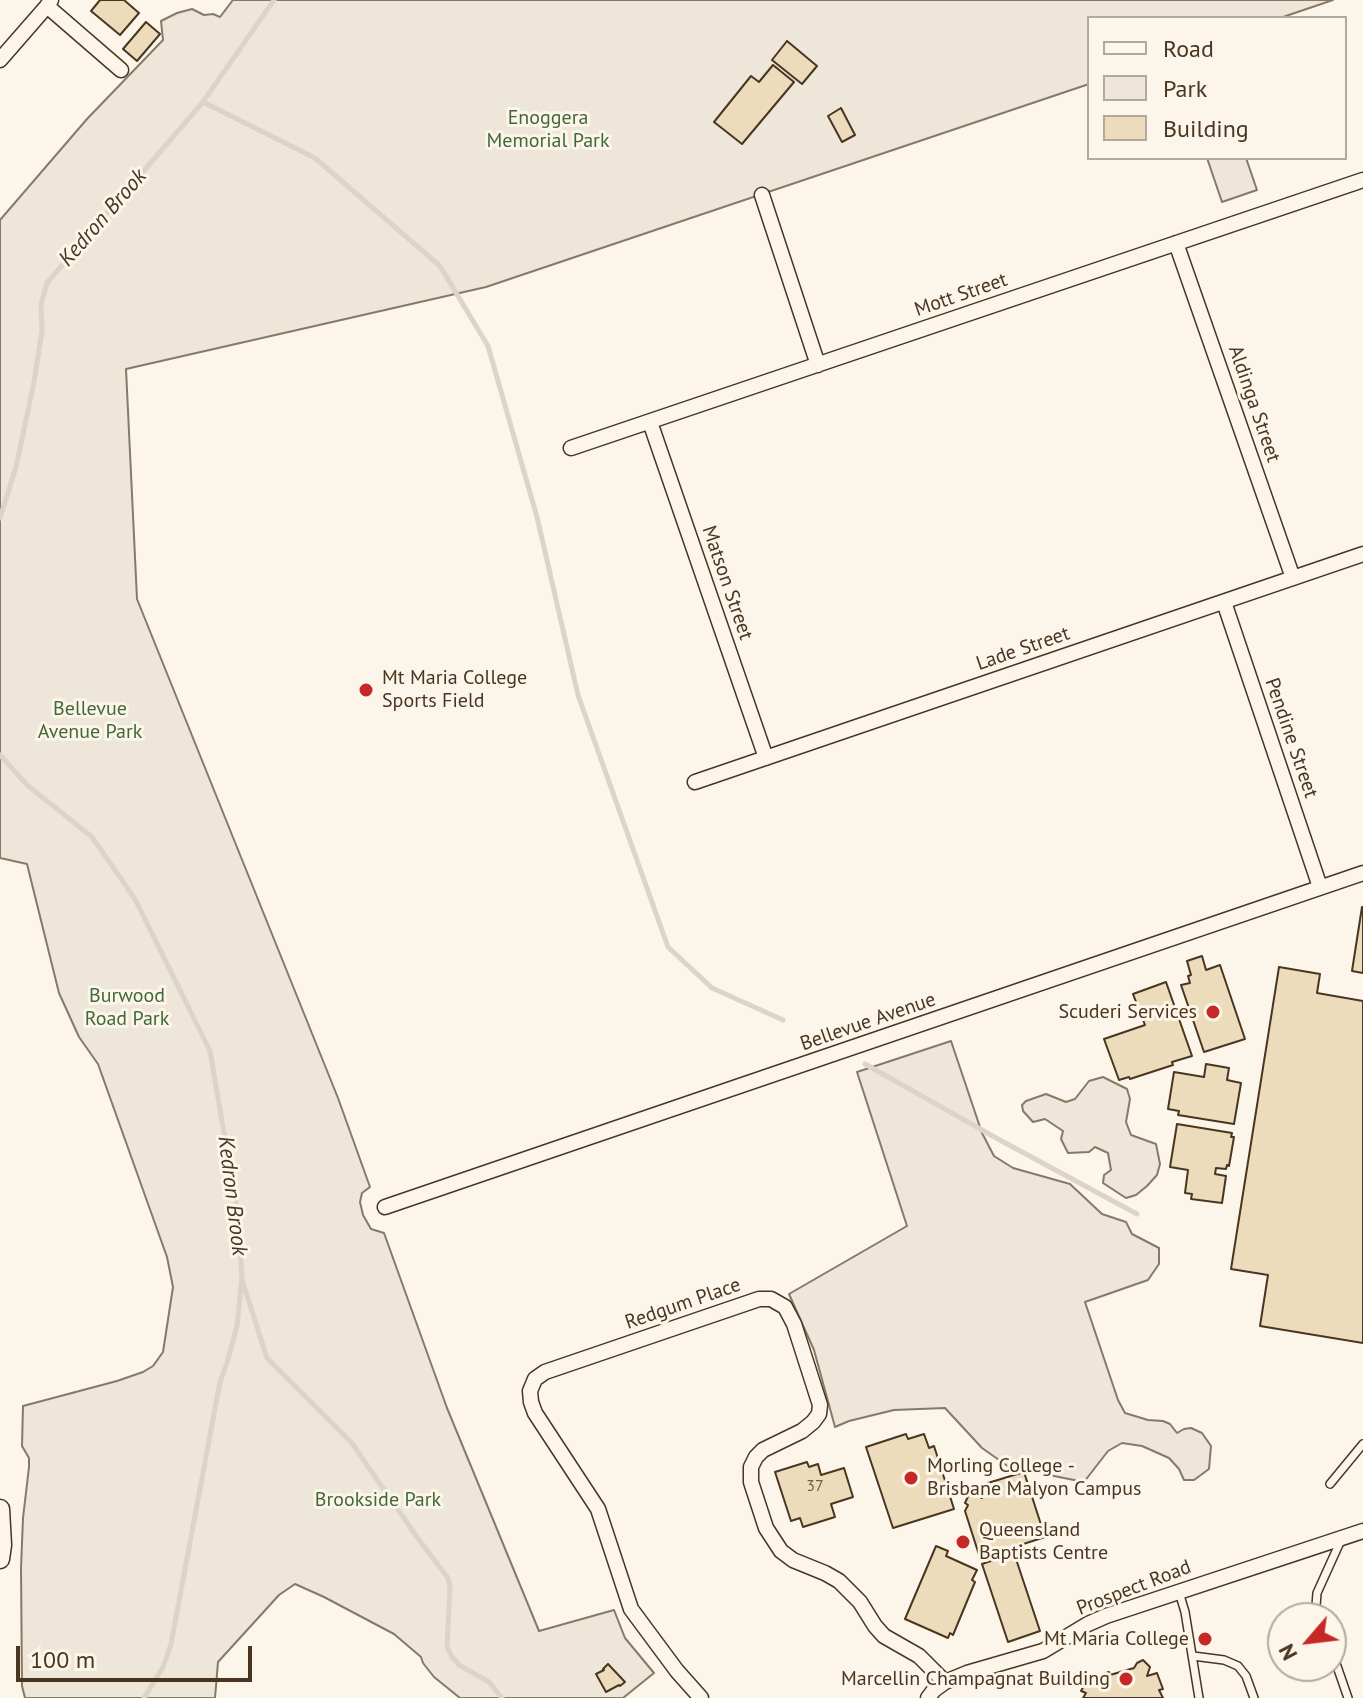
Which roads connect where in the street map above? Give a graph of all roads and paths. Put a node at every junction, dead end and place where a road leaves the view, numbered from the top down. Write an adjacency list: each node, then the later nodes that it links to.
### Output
1 (49, 3): 2 (street); 3 (street)
2 (0, 60)
3 (121, 70)
4 (1363, 180): 6 (street, Mott Street)
5 (762, 195): 7 (street)
6 (1176, 243): 7 (street, Mott Street); 11 (street, Aldinga Street)
7 (818, 365): 8 (street, Mott Street)
8 (650, 422): 9 (street, Mott Street); 13 (street, Matson Street)
9 (571, 448)
10 (1363, 554): 11 (street, Lade Street)
11 (1293, 578): 12 (street, Lade Street)
12 (1224, 602): 13 (street, Lade Street); 16 (street, Pendine Street)
13 (766, 758): 14 (street, Lade Street)
14 (695, 782)
15 (1363, 873): 16 (street, Bellevue Avenue)
16 (1320, 887): 17 (street, Bellevue Avenue)
17 (385, 1207)
18 (1363, 1444): 19 (lane)
19 (1330, 1484)
20 (0, 1509): 23 (street)
21 (1363, 1531): 22 (street, Prospect Road)
22 (1342, 1538): 24 (street, Prospect Road); 25 (lane)
23 (0, 1559)
24 (1179, 1592): 26 (lane); 27 (street, Prospect Road)
25 (1316, 1602)
26 (1193, 1656): 30 (lane); 31 (lane)
27 (945, 1682): 28 (street, Redgum Place); 29 (street, Prospect Road)
28 (701, 1698)
29 (928, 1698)
30 (1199, 1698)
31 (1254, 1698)

